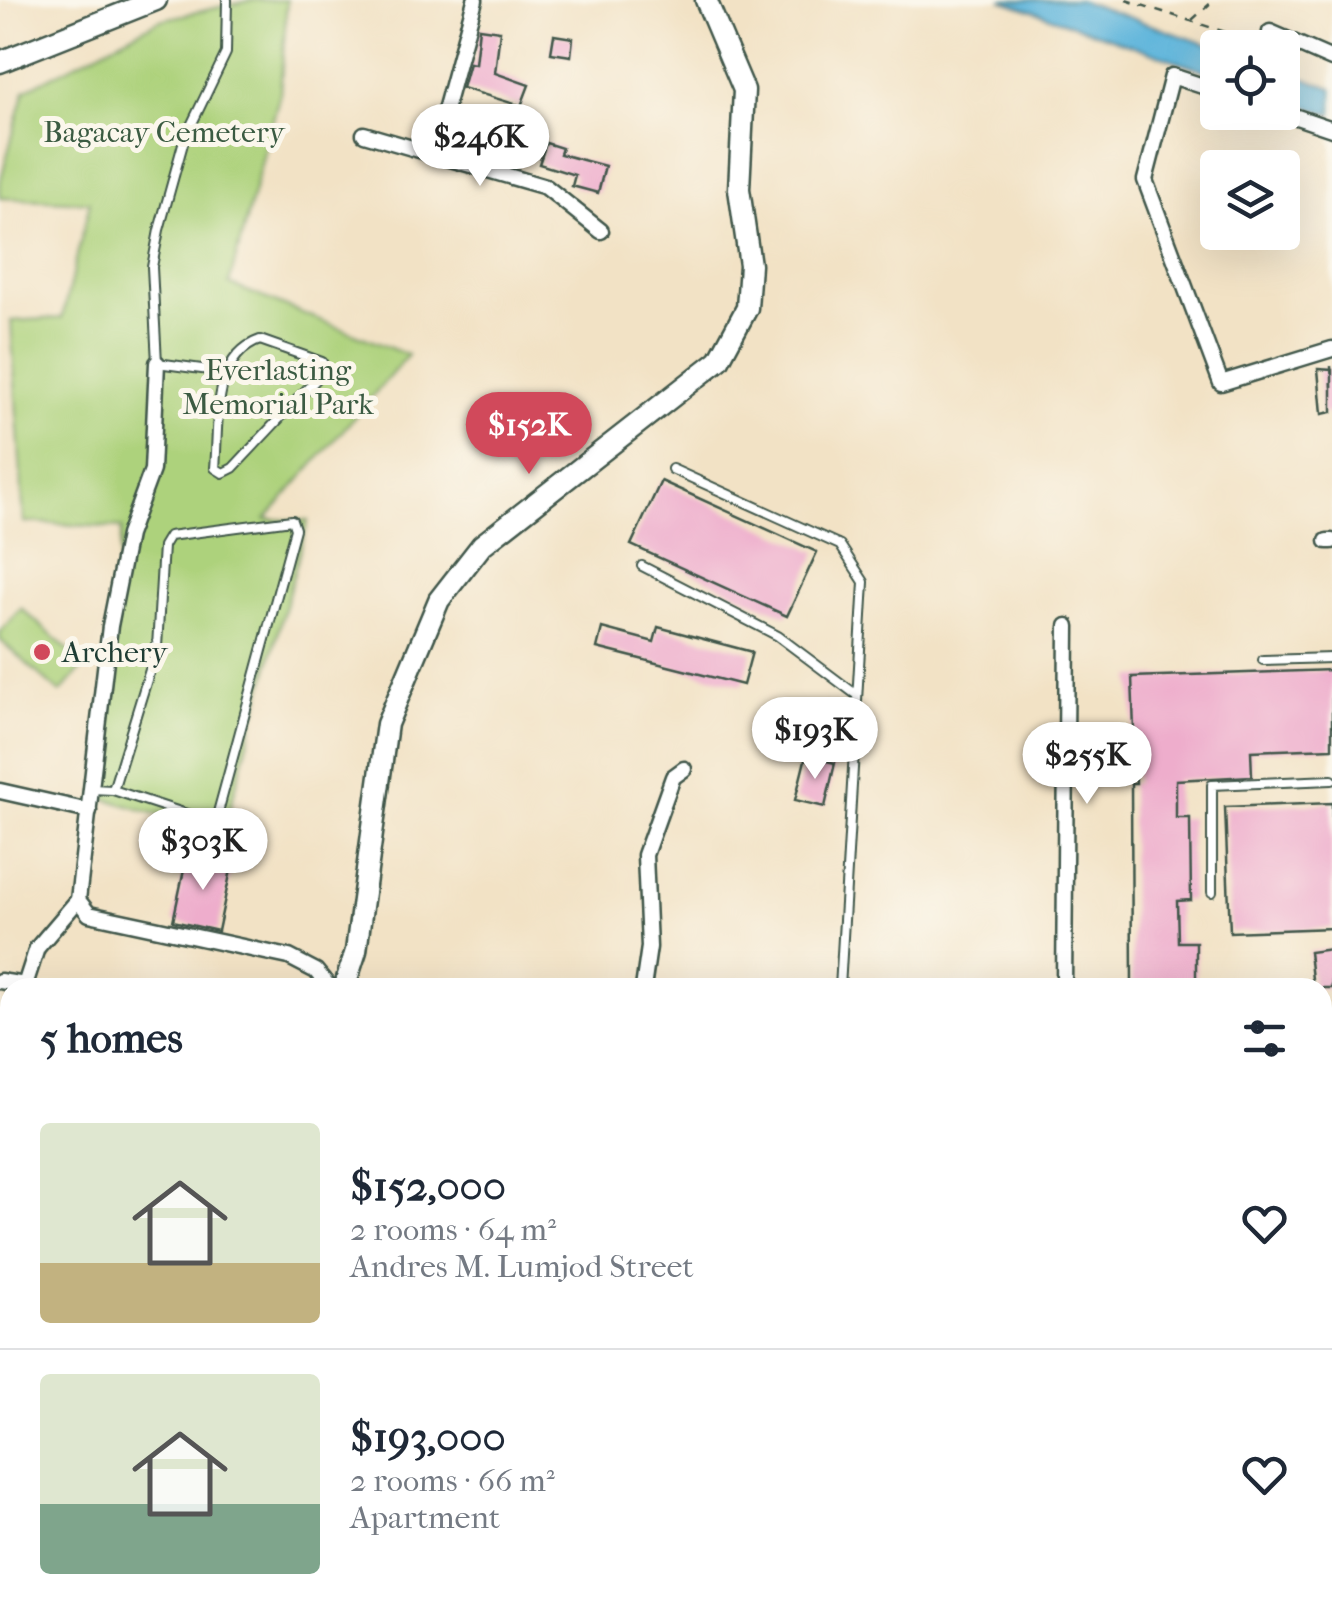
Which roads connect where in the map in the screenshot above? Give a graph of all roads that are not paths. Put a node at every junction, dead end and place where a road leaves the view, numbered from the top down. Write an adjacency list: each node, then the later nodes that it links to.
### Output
1 (156, 0): 7 (main road)
2 (228, 0): 15 (lane)
3 (475, 0): 12 (street)
4 (706, 0): 33 (main road)
5 (1300, 49): 6 (street)
6 (1332, 58)
7 (0, 62)
8 (1200, 85): 14 (street)
9 (1300, 118): 10 (street)
10 (1332, 129)
11 (364, 134): 12 (street)
12 (434, 151): 13 (street)
13 (602, 232)
14 (1331, 349)
15 (157, 363): 16 (lane); 25 (street)
16 (224, 372): 16 (lane)
17 (672, 468): 22 (lane)
18 (642, 566): 22 (lane)
19 (1067, 626): 36 (street)
20 (1332, 658): 21 (lane)
21 (1264, 660)
22 (854, 692): 35 (lane)
23 (684, 769): 34 (street)
24 (1332, 780): 29 (lane)
25 (91, 790): 26 (lane); 28 (street)
26 (114, 790): 26 (lane)
27 (0, 791): 28 (street)
28 (89, 811): 30 (street)
29 (1212, 892)
30 (78, 900): 31 (street); 32 (street)
31 (28, 978)
32 (322, 978)
33 (347, 978)
34 (644, 978)
35 (840, 978)
36 (1064, 978)

